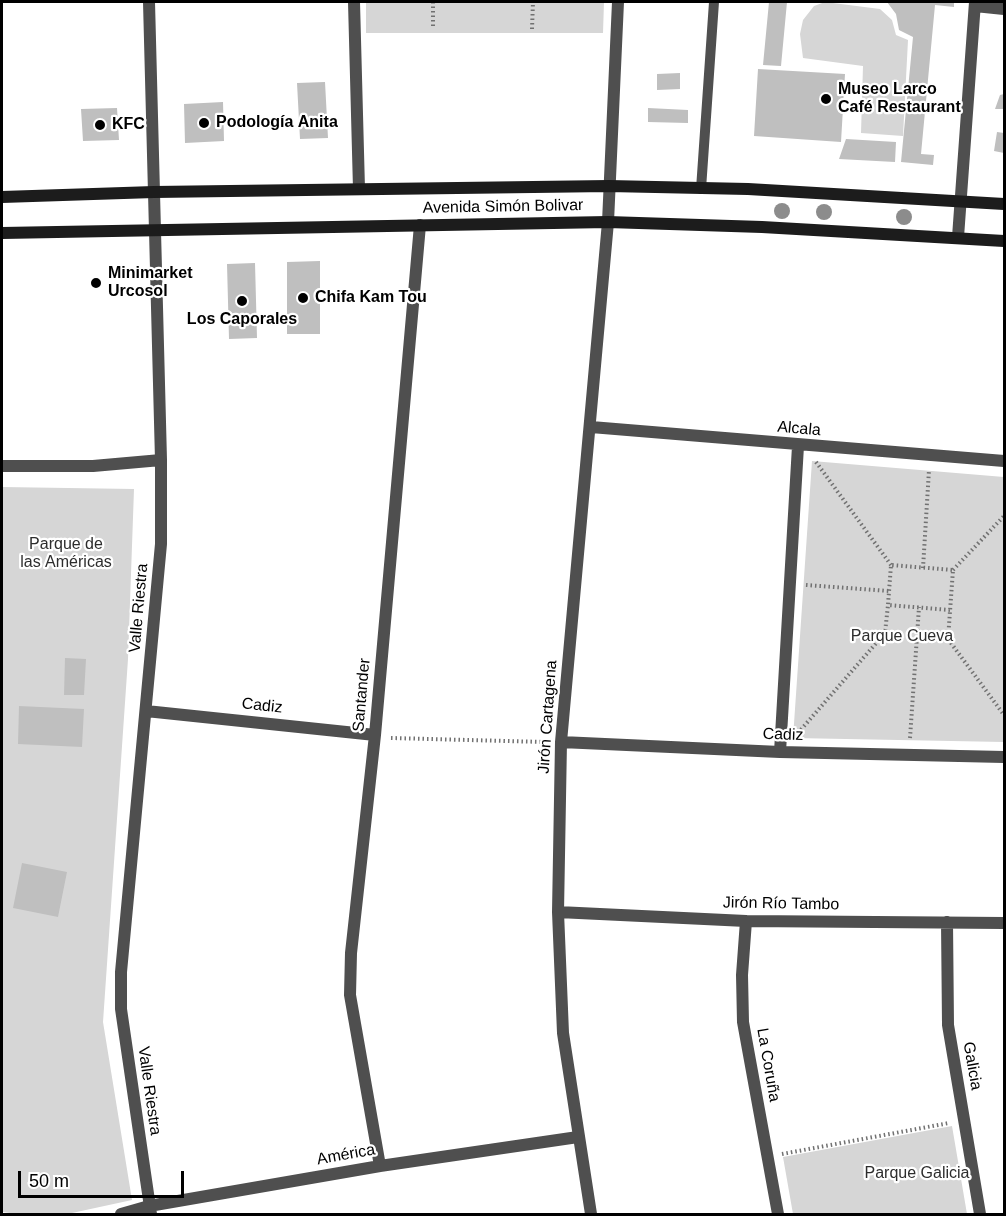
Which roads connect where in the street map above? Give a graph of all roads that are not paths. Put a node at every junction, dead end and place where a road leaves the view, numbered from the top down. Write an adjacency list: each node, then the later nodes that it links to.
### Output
1 (149, 2): 10 (street, Valle Riestra)
2 (354, 2): 8 (street)
3 (618, 2): 7 (street, Jirón Cartagena)
4 (714, 2): 9 (lane)
5 (975, 4): 6 (street); 12 (street)
6 (1005, 9)
7 (609, 186): 8 (main road, Avenida Simón Bolivar); 9 (main road, Avenida Simón Bolivar); 14 (street, Jirón Cartagena)
8 (359, 189): 10 (main road, Avenida Simón Bolivar)
9 (700, 189): 12 (main road, Avenida Simón Bolivar)
10 (154, 192): 11 (main road, Avenida Simón Bolivar); 16 (street, Valle Riestra)
11 (2, 197)
12 (960, 200): 13 (main road, Avenida Simón Bolivar); 18 (street)
13 (1005, 204)
14 (608, 222): 15 (main road, Avenida Simón Bolivar); 18 (main road, Avenida Simón Bolivar); 20 (street, Jirón Cartagena)
15 (420, 225): 16 (main road, Avenida Simón Bolivar); 26 (street, Santander)
16 (155, 230): 17 (main road, Avenida Simón Bolivar); 22 (street, Valle Riestra)
17 (2, 233)
18 (958, 237): 19 (main road, Avenida Simón Bolivar)
19 (1005, 241)
20 (591, 427): 21 (street, Alcala); 27 (street, Jirón Cartagena)
21 (802, 446): 23 (street, Alcala); 28 (street)
22 (161, 460): 24 (street); 25 (street, Valle Riestra)
23 (1005, 461)
24 (2, 466)
25 (146, 711): 26 (street, Cadiz); 36 (street, Valle Riestra)
26 (375, 735): 35 (street, Santander)
27 (561, 742): 28 (street, Cadiz); 30 (street, Jirón Cartagena)
28 (780, 752): 29 (street, Cadiz)
29 (1005, 757)
30 (558, 912): 31 (street, Jirón Río Tambo); 34 (street, Jirón Cartagena)
31 (746, 921): 32 (street, Jirón Río Tambo); 39 (street, La Coruña)
32 (947, 922): 33 (street, Jirón Río Tambo); 40 (street, Galicia)
33 (1005, 923)
34 (578, 1137): 35 (street, América); 38 (street, Jirón Cartagena)
35 (380, 1166): 36 (street, América)
36 (150, 1210): 37 (street, América)
37 (121, 1215)
38 (591, 1215)
39 (778, 1215)
40 (980, 1215)

